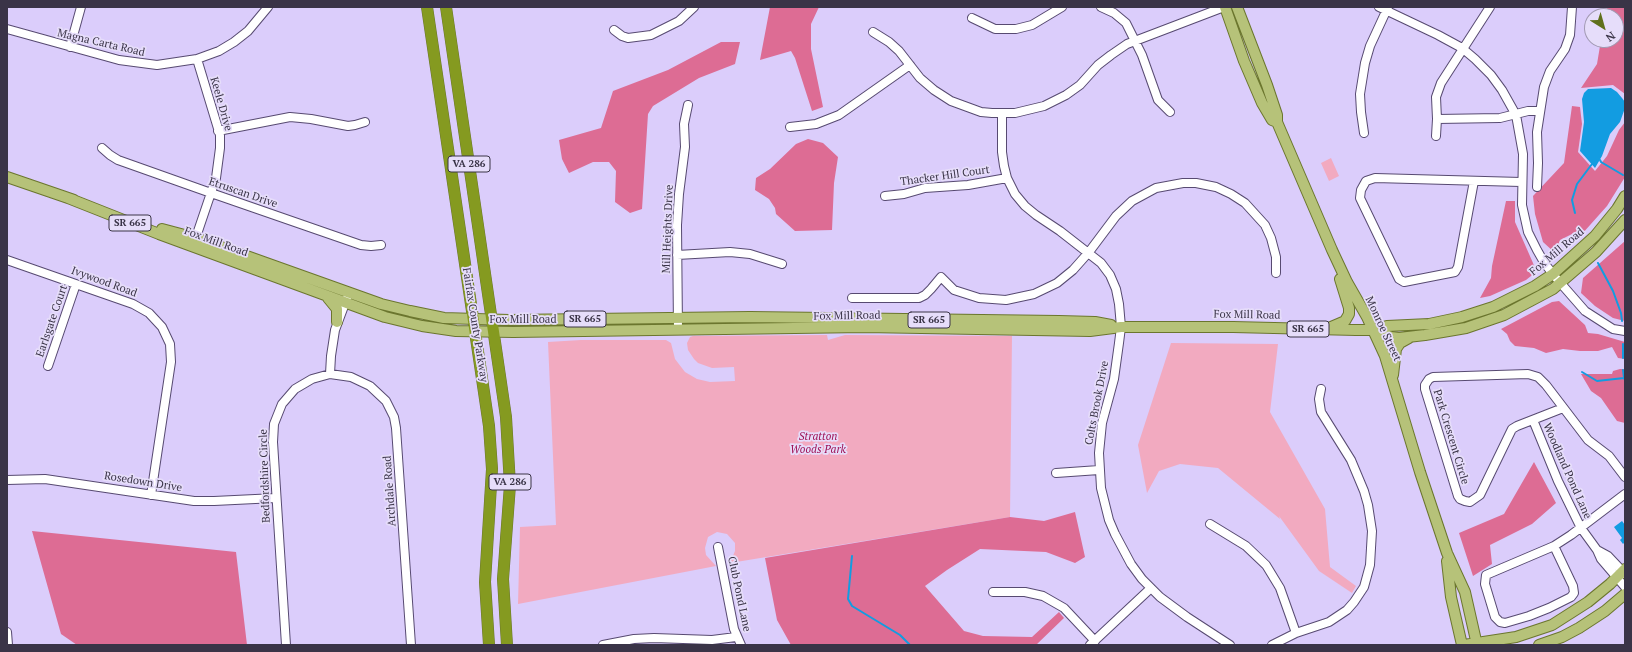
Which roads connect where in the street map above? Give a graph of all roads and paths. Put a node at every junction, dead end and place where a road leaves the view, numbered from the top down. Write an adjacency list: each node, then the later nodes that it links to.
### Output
1 (81, 7): 18 (street)
2 (268, 7): 20 (street, Magna Carta Road)
3 (427, 7): 59 (highway, Fairfax County Parkway / VA 286)
4 (446, 7): 60 (highway, Fairfax County Parkway / VA 286)
5 (694, 7): 15 (street)
6 (1062, 7): 13 (street)
7 (1101, 7): 17 (street)
8 (1225, 7): 17 (street); 29 (main road, Monroe Street)
9 (1237, 7): 29 (main road, Monroe Street)
10 (1490, 7): 19 (street)
11 (1572, 7): 23 (street)
12 (1384, 8): 19 (street); 32 (street)
13 (972, 18)
14 (7, 29): 18 (street, Magna Carta Road)
15 (614, 30)
16 (873, 32): 21 (street)
17 (1135, 40): 24 (street); 25 (street)
18 (70, 47): 20 (street, Magna Carta Road)
19 (1462, 48): 26 (street); 27 (street)
20 (197, 59): 31 (street, Keele Drive)
21 (910, 66): 25 (street); 30 (street)
22 (688, 105): 48 (street, Mill Heights Drive)
23 (1540, 111): 26 (street); 39 (street)
24 (1170, 112)
25 (1002, 113): 36 (street, Colts Brook Drive)
26 (1516, 115): 27 (street); 38 (street)
27 (1437, 119): 33 (street)
28 (365, 122): 31 (street)
29 (1277, 122): 46 (main road, Monroe Street)
30 (790, 126)
31 (218, 131): 40 (street, Keele Drive)
32 (1364, 134)
33 (1436, 136)
34 (102, 148): 40 (street, Etruscan Drive)
35 (7, 177): 44 (main road, Fox Mill Road / SR 665)
36 (1007, 178): 41 (street, Thacker Hill Court); 47 (street, Colts Brook Drive)
37 (1474, 182): 37 (street); 38 (street)
38 (1521, 182): 52 (street)
39 (1537, 187)
40 (211, 194): 44 (street, Keele Drive); 45 (street, Etruscan Drive)
41 (885, 196)
42 (1625, 196): 52 (main road, Fox Mill Road / SR 665)
43 (1625, 220): 52 (main road, Fox Mill Road / SR 665)
44 (194, 242): 54 (main road, Fox Mill Road / SR 665); 55 (main road, Fox Mill Road / SR 665)
45 (381, 244)
46 (1332, 250): 63 (main road); 65 (main road, Monroe Street)
47 (1089, 252): 51 (street); 56 (street); 62 (street, Colts Brook Drive)
48 (677, 255): 50 (street); 58 (street, Mill Heights Drive)
49 (7, 260): 53 (street, Ivywood Road)
50 (782, 264)
51 (1276, 273)
52 (1556, 279): 65 (main road, Fox Mill Road / SR 665); 66 (street); 69 (main road, Fox Mill Road / SR 665)
53 (76, 284): 70 (street, Earlsgate Court); 81 (street, Ivywood Road)
54 (349, 292): 57 (street); 59 (main road, Fox Mill Road / SR 665)
55 (325, 296): 57 (main road, Fox Mill Road / SR 665); 61 (main road)
56 (852, 298)
57 (345, 303): 61 (street); 67 (main road, Fox Mill Road / SR 665)
58 (678, 318): 60 (main road, Fox Mill Road / SR 665); 62 (main road, Fox Mill Road / SR 665); 64 (street, Mill Heights Drive)
59 (474, 320): 60 (main road, Fox Mill Road / SR 665); 67 (highway, Fairfax County Parkway / VA 286)
60 (492, 320): 68 (highway, Fairfax County Parkway / VA 286)
61 (338, 322): 71 (street)
62 (1121, 327): 63 (main road, Fox Mill Road / SR 665); 64 (main road, Fox Mill Road / SR 665); 76 (street, Colts Brook Drive)
63 (1325, 329): 65 (main road, Fox Mill Road / SR 665)
64 (678, 330): 68 (main road, Fox Mill Road / SR 665)
65 (1373, 330): 69 (main road, Fox Mill Road / SR 665); 72 (main road, Monroe Street)
66 (1625, 331)
67 (475, 332): 68 (main road, Fox Mill Road / SR 665); 102 (highway, Fairfax County Parkway / VA 286)
68 (494, 332): 103 (highway, Fairfax County Parkway / VA 286)
69 (1411, 337): 72 (main road)
70 (48, 366)
71 (330, 374): 82 (street, Bedfordshire Circle); 101 (street, Archdale Road)
72 (1392, 381): 87 (main road, Monroe Street)
73 (1322, 390): 94 (street)
74 (1563, 408): 75 (street, Park Crescent Circle); 75 (street, Park Crescent Circle); 78 (street, Park Crescent Circle)
75 (1533, 420): 84 (street, Woodland Pond Lane)
76 (1099, 470): 77 (street); 90 (street, Colts Brook Drive)
77 (1056, 473)
78 (1625, 477)
79 (7, 480): 81 (street, Rosedown Drive)
80 (1625, 494): 84 (street)
81 (151, 495): 82 (street, Rosedown Drive)
82 (276, 498): 100 (street, Bedfordshire Circle)
83 (1210, 524): 94 (street)
84 (1580, 528): 85 (street); 88 (street, Woodland Pond Lane)
85 (1554, 546): 85 (street)
86 (718, 547): 95 (street, Club Pond Lane)
87 (1447, 553): 98 (main road, Monroe Street); 108 (main road, Monroe Street)
88 (1622, 573): 89 (street, Woodland Pond Lane); 98 (main road)
89 (1625, 587)
90 (1150, 588): 97 (street); 106 (street, Colts Brook Drive)
91 (993, 592): 97 (street)
92 (1625, 594): 109 (main road)
93 (7, 632): 99 (street)
94 (1296, 633): 107 (street)
95 (736, 636): 96 (street); 105 (street, Club Pond Lane)
96 (672, 642): 104 (street)
97 (1092, 643)
98 (1477, 644): 108 (main road)
99 (8, 645)
100 (286, 645)
101 (411, 645)
102 (489, 645)
103 (507, 645)
104 (603, 645)
105 (741, 645)
106 (1230, 645)
107 (1272, 645)
108 (1463, 645)
109 (1539, 645)

